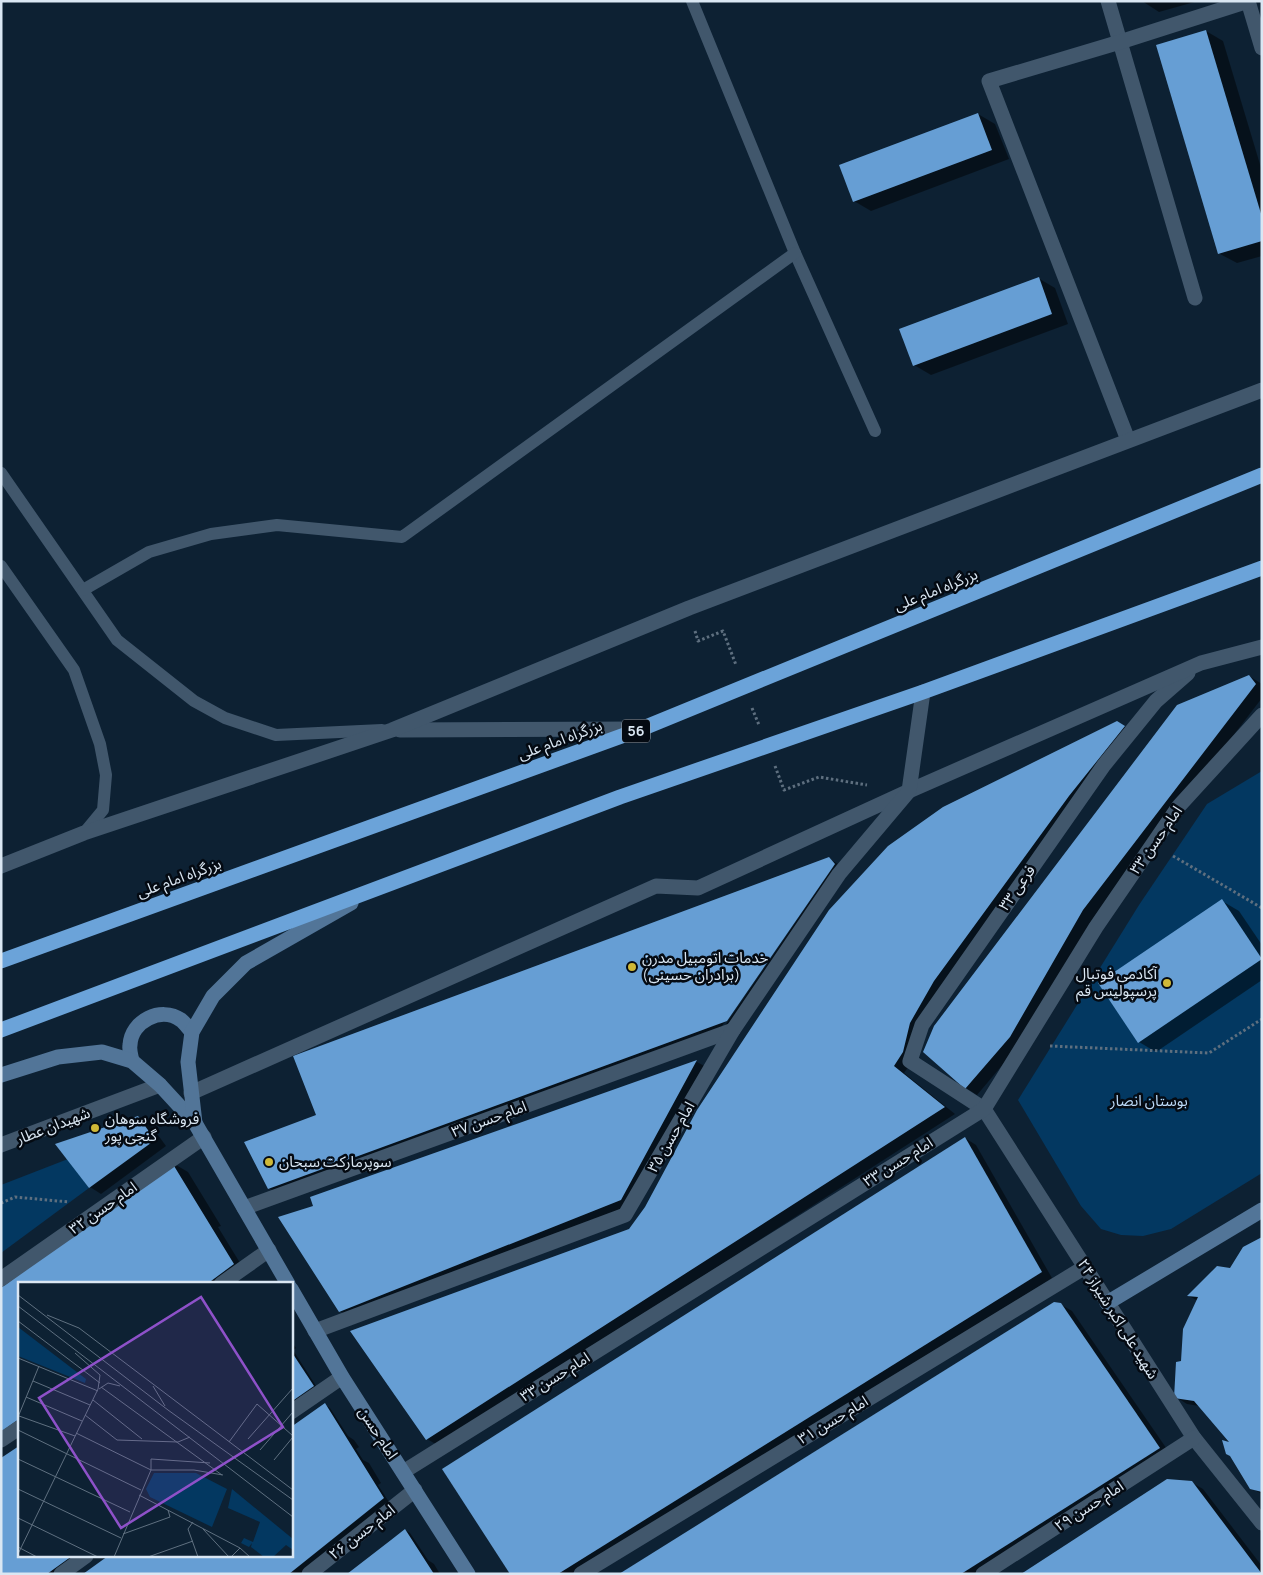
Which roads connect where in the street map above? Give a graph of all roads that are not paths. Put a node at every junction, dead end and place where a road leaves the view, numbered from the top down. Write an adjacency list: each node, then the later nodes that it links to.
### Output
1 (692, 1): 6 (lane)
2 (1108, 1): 4 (street)
3 (1248, 1): 4 (street); 5 (street)
4 (1120, 42): 7 (street); 10 (street)
5 (1262, 48)
6 (795, 253): 9 (lane); 15 (lane)
7 (1195, 298)
8 (1262, 390): 10 (street)
9 (875, 431)
10 (1128, 440): 21 (street)
11 (1, 473): 15 (lane)
12 (1262, 475): 20 (highway, بزرگراه امام علی / 56)
13 (1, 566): 23 (lane)
14 (1262, 568): 18 (highway)
15 (83, 590): 21 (lane)
16 (1262, 647): 17 (street)
17 (1201, 663): 22 (street); 34 (street, فرعی ۳۳)
18 (923, 692): 22 (street); 25 (highway)
19 (1262, 715): 34 (street, امام حسن ۳۳)
20 (641, 729): 21 (street); 26 (highway, بزرگراه امام علی / 56)
21 (392, 730): 23 (street)
22 (909, 791): 28 (street, امام حسن ۳۵); 33 (street)
23 (84, 833): 24 (street)
24 (1, 866)
25 (376, 889): 27 (highway); 29 (main road)
26 (1, 961)
27 (1, 1030)
28 (734, 1030): 38 (street, امام حسن ۳۷); 47 (street, امام حسن ۳۵)
29 (192, 1032): 30 (main road); 33 (main road)
30 (132, 1061): 31 (main road); 32 (main road)
31 (1, 1075)
32 (160, 1085): 35 (main road); 37 (street, شهیدان عطار)
33 (191, 1093): 35 (main road)
34 (984, 1109): 41 (street, شهید علی اکبر شیراز ۲۴); 53 (street, امام حسن ۳۳)
35 (196, 1123): 36 (main road)
36 (204, 1137): 38 (main road); 42 (street, امام حسن ۳۲)
37 (1, 1145)
38 (244, 1208): 40 (main road)
39 (1262, 1210): 46 (main road)
40 (269, 1250): 43 (street); 44 (main road)
41 (1085, 1267): 46 (street, شهید علی اکبر شیراز ۲۴); 60 (street, امام حسن ۳۱)
42 (1, 1279)
43 (224, 1282)
44 (287, 1282)
45 (292, 1291): 47 (main road, امام حسن)
46 (1107, 1303): 51 (street, شهید علی اکبر شیراز ۲۴)
47 (315, 1331): 48 (main road, امام حسن)
48 (342, 1377): 49 (street); 53 (main road, امام حسن)
49 (292, 1411)
50 (18, 1429): 52 (street)
51 (1194, 1438): 55 (street, شهید علی اکبر شیراز ۲۴); 61 (street, امام حسن ۲۹)
52 (1, 1440)
53 (403, 1472): 54 (main road, امام حسن)
54 (415, 1490): 58 (street, امام حسن ۲۶); 59 (main road, امام حسن)
55 (1262, 1523)
56 (83, 1558): 57 (street)
57 (61, 1574)
58 (310, 1574)
59 (468, 1574)
60 (581, 1574)
61 (983, 1574)

